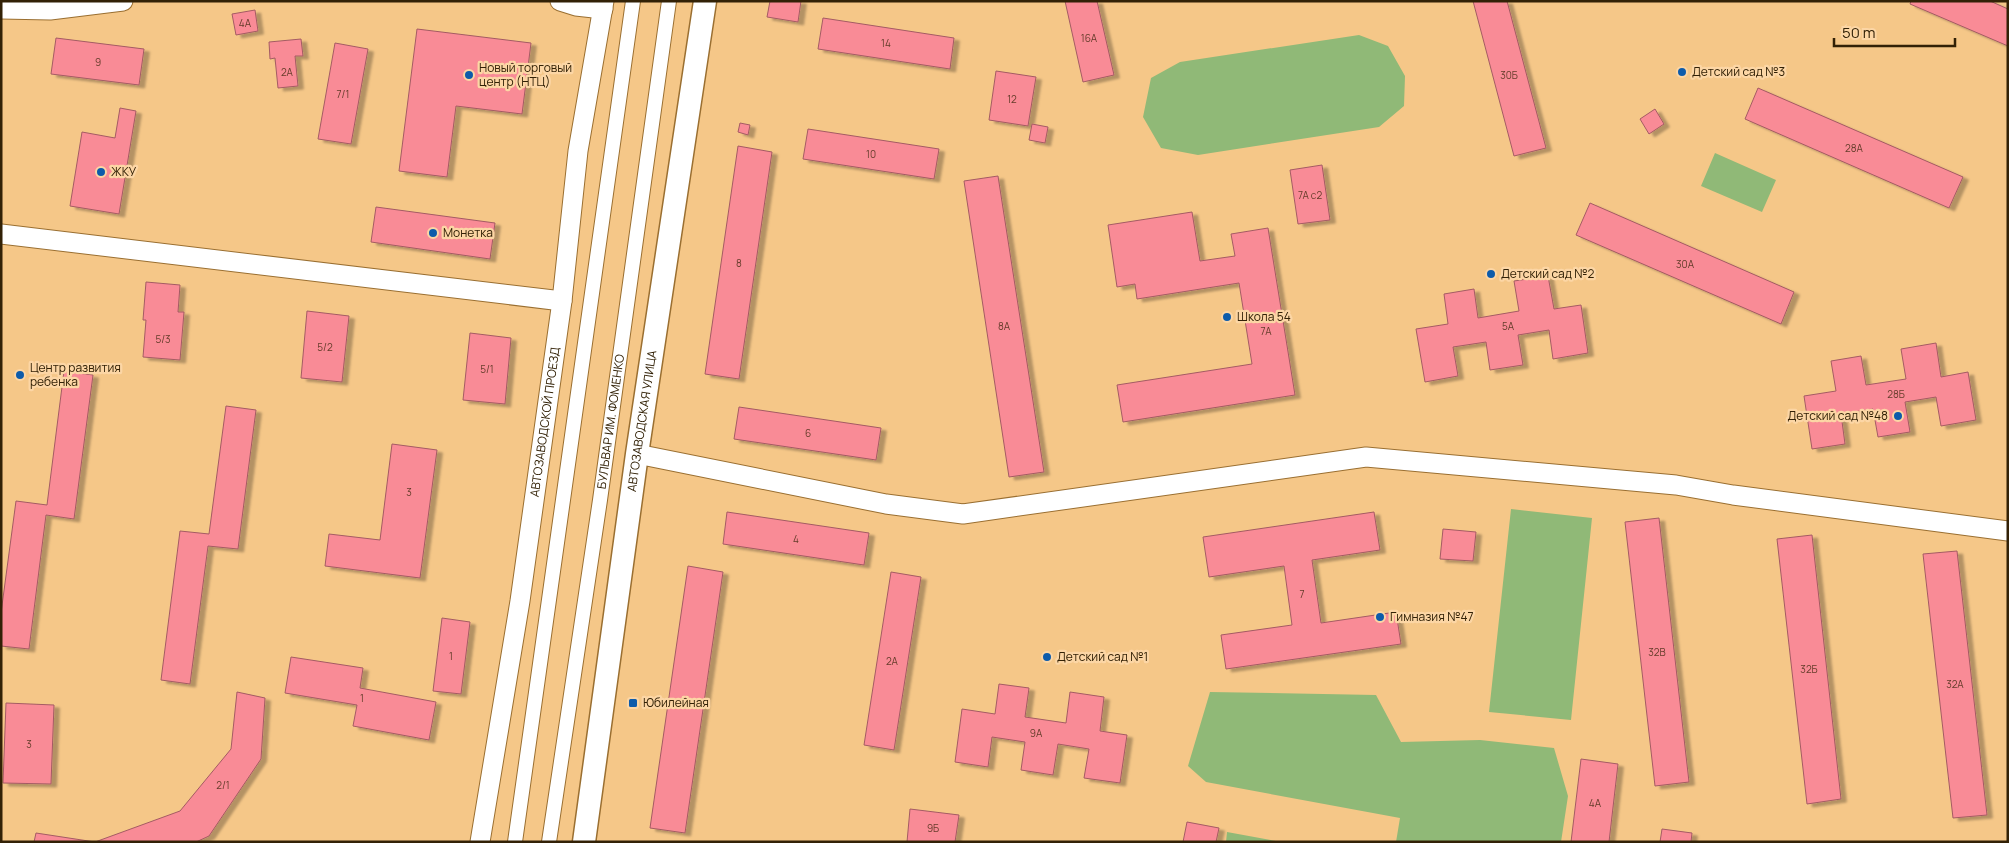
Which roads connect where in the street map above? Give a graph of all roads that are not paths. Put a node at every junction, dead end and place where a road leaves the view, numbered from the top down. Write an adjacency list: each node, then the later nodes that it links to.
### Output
1 (123, 1): 7 (street)
2 (560, 1): 6 (street)
3 (633, 1): 13 (street)
4 (669, 1): 14 (street, БУЛЬВАР ИМ. ФОМЕНКО)
5 (705, 1): 10 (street, АВТОЗАВОДСКАЯ УЛИЦА)
6 (604, 5): 9 (street, АВТОЗАВОДСКОЙ ПРОЕЗД)
7 (1, 9)
8 (1, 234): 9 (street)
9 (562, 301): 12 (street, АВТОЗАВОДСКОЙ ПРОЕЗД)
10 (637, 454): 11 (street); 15 (street, АВТОЗАВОДСКАЯ УЛИЦА)
11 (2008, 531)
12 (480, 842)
13 (515, 842)
14 (549, 842)
15 (584, 842)

